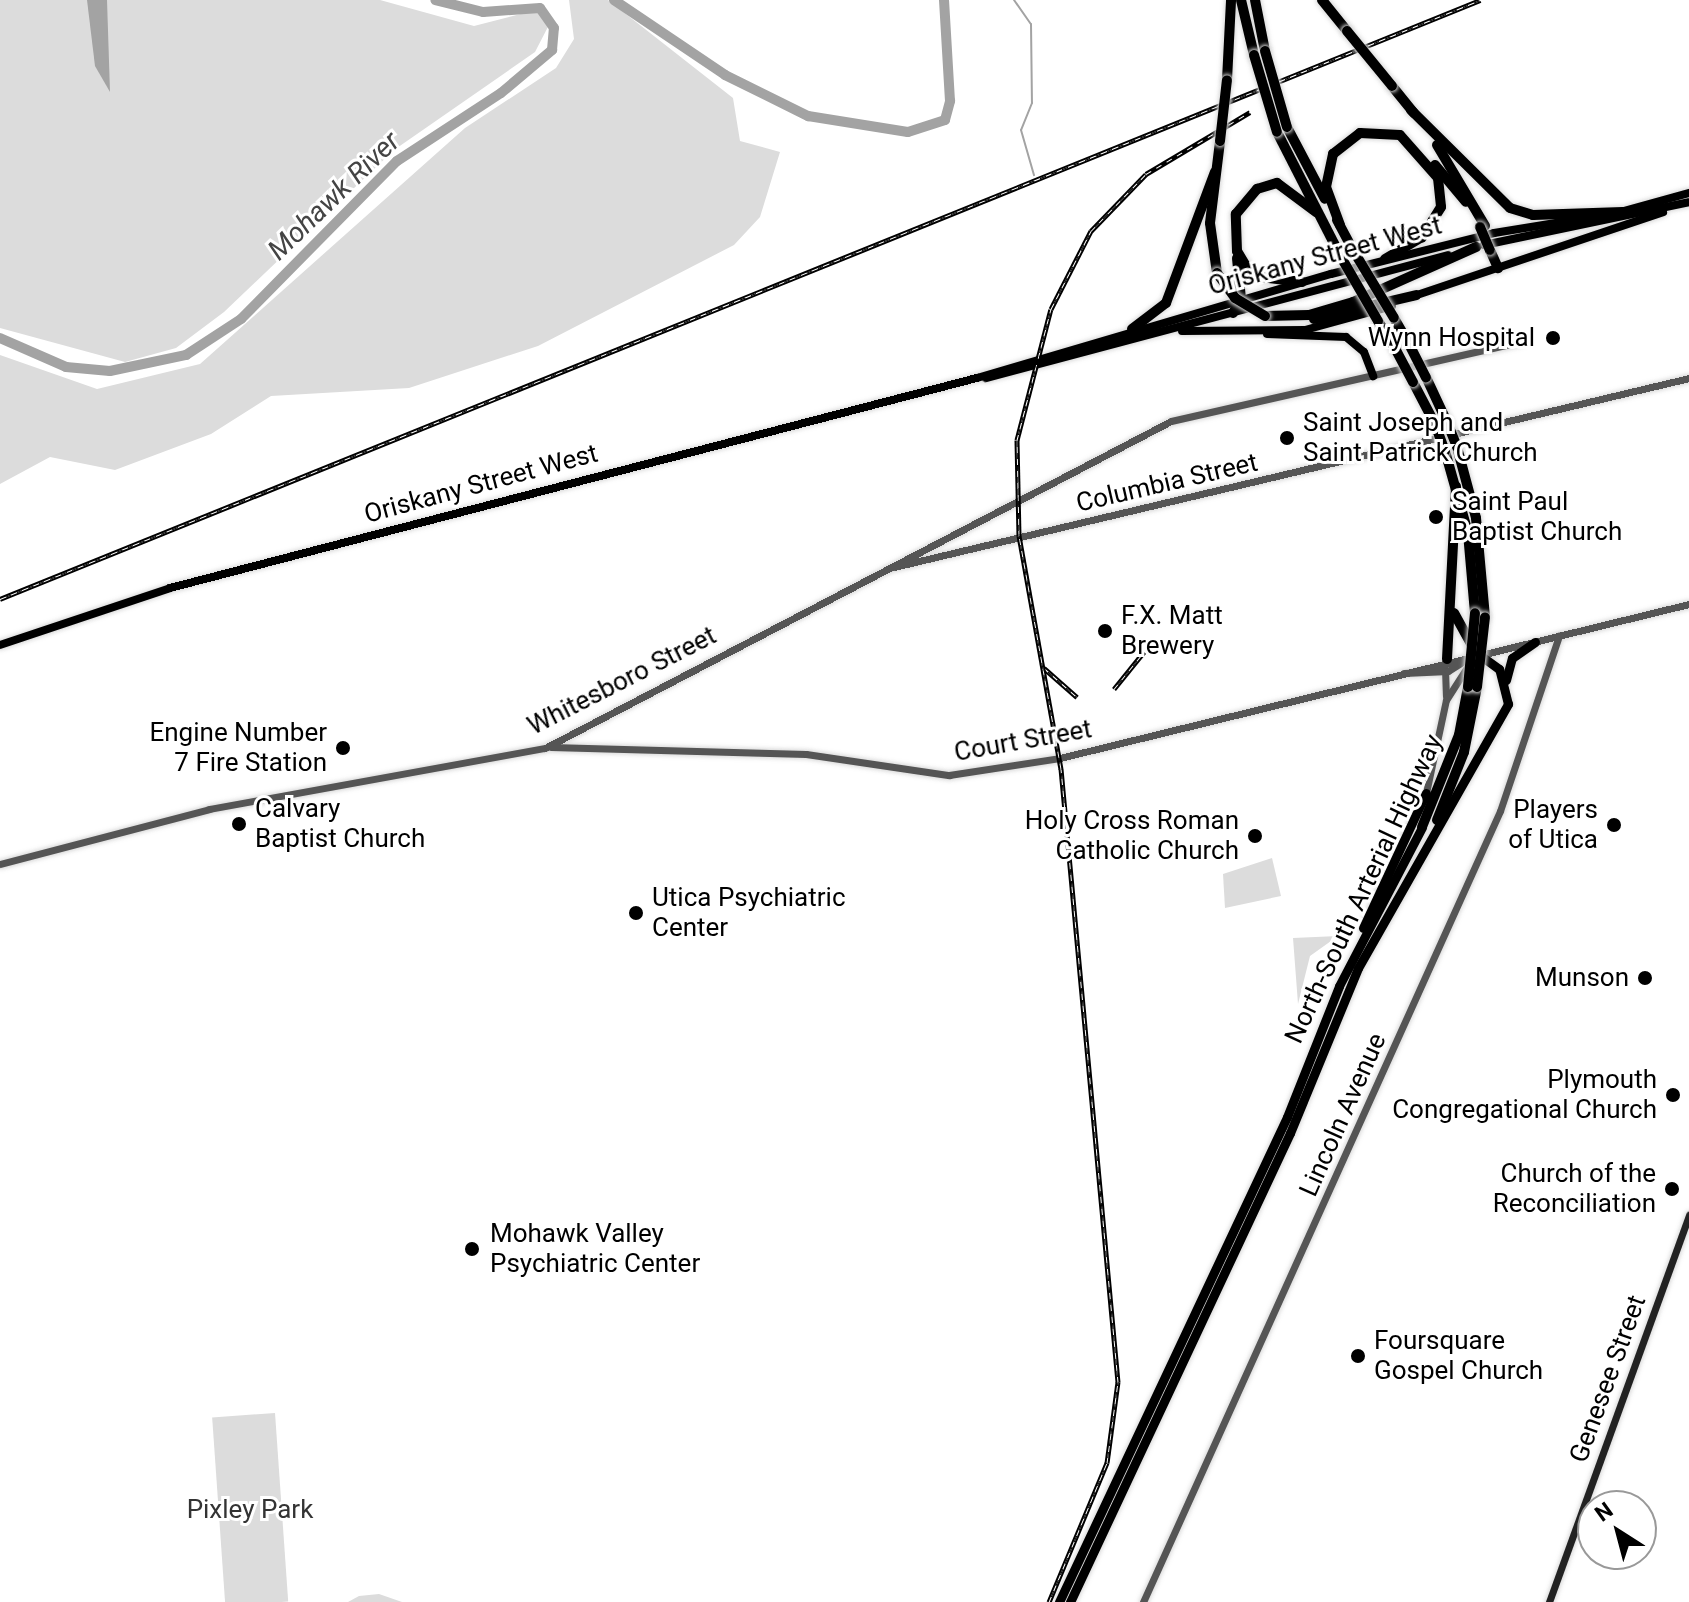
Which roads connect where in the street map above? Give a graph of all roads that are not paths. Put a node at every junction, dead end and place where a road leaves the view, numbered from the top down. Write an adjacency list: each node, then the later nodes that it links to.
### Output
1 (1231, 0): 9 (highway, bridge)
2 (1241, 0): 5 (highway, North-South Arterial Highway)
3 (1255, 0): 5 (highway, North-South Arterial Highway)
4 (1322, 0): 6 (highway, bridge)
5 (1260, 53): 7 (highway, North-South Arterial Highway, bridge)
6 (1411, 110): 14 (highway); 16 (highway)
7 (1282, 129): 13 (highway, North-South Arterial Highway); 15 (highway, North-South Arterial Highway)
8 (1422, 153): 15 (highway); 16 (highway); 19 (highway)
9 (1215, 172): 25 (highway, bridge); 27 (highway)
10 (1689, 193): 14 (main road, Oriskany Street West)
11 (1689, 202): 12 (main road, Oriskany Street West)
12 (1669, 208): 17 (main road, Oriskany Street West); 20 (main road)
13 (1316, 212): 18 (highway); 33 (highway, North-South Arterial Highway, bridge)
14 (1623, 212): 19 (main road, Oriskany Street West)
15 (1340, 225): 37 (highway, North-South Arterial Highway, bridge)
16 (1482, 226): 20 (highway, bridge)
17 (1476, 247): 24 (main road, Oriskany Street West); 25 (highway)
18 (1237, 251): 21 (highway); 23 (highway)
19 (1385, 259): 21 (main road, Oriskany Street West)
20 (1500, 267): 22 (main road)
21 (1302, 282): 23 (main road, Oriskany Street West)
22 (1416, 295): 25 (highway); 26 (main road)
23 (1241, 299): 24 (highway); 27 (main road, Oriskany Street West)
24 (1233, 313): 28 (main road, Oriskany Street West)
25 (1265, 316)
26 (1251, 328): 28 (main road); 30 (main road)
27 (1132, 329): 31 (main road, Oriskany Street West)
28 (1157, 334): 31 (main road, Oriskany Street West)
29 (1522, 341): 30 (street, Whitesboro Street)
30 (1373, 376): 34 (street, Whitesboro Street)
31 (977, 378): 40 (main road, Oriskany Street West)
32 (1689, 378): 34 (street, Columbia Street)
33 (1456, 486): 35 (highway); 37 (highway, North-South Arterial Highway)
34 (888, 568): 48 (street, Whitesboro Street)
35 (1454, 603): 41 (highway); 42 (highway)
36 (1689, 604): 38 (street, Court Street)
37 (1480, 615): 46 (highway, North-South Arterial Highway, bridge)
38 (1559, 636): 39 (street, Court Street); 57 (street, Lincoln Avenue)
39 (1535, 642): 41 (street, Court Street); 45 (highway)
40 (0, 645)
41 (1474, 656): 42 (street, Court Street); 43 (street, Court Street); 45 (highway); 47 (street)
42 (1447, 659): 43 (street); 44 (street, Court Street)
43 (1445, 671): 44 (street, Court Street); 47 (street)
44 (1404, 673): 48 (street, Court Street)
45 (1506, 683): 50 (highway)
46 (1472, 687): 50 (highway, North-South Arterial Highway); 51 (highway, North-South Arterial Highway)
47 (1446, 700): 49 (street)
48 (545, 748): 52 (street, Whitesboro Street)
49 (1426, 793): 53 (highway)
50 (1437, 820): 56 (highway, North-South Arterial Highway)
51 (1422, 827): 53 (highway, North-South Arterial Highway)
52 (0, 864)
53 (1339, 986): 55 (highway, North-South Arterial Highway)
54 (1689, 1215): 58 (main road, Genesee Street)
55 (1059, 1602)
56 (1070, 1602)
57 (1143, 1602)
58 (1549, 1602)

